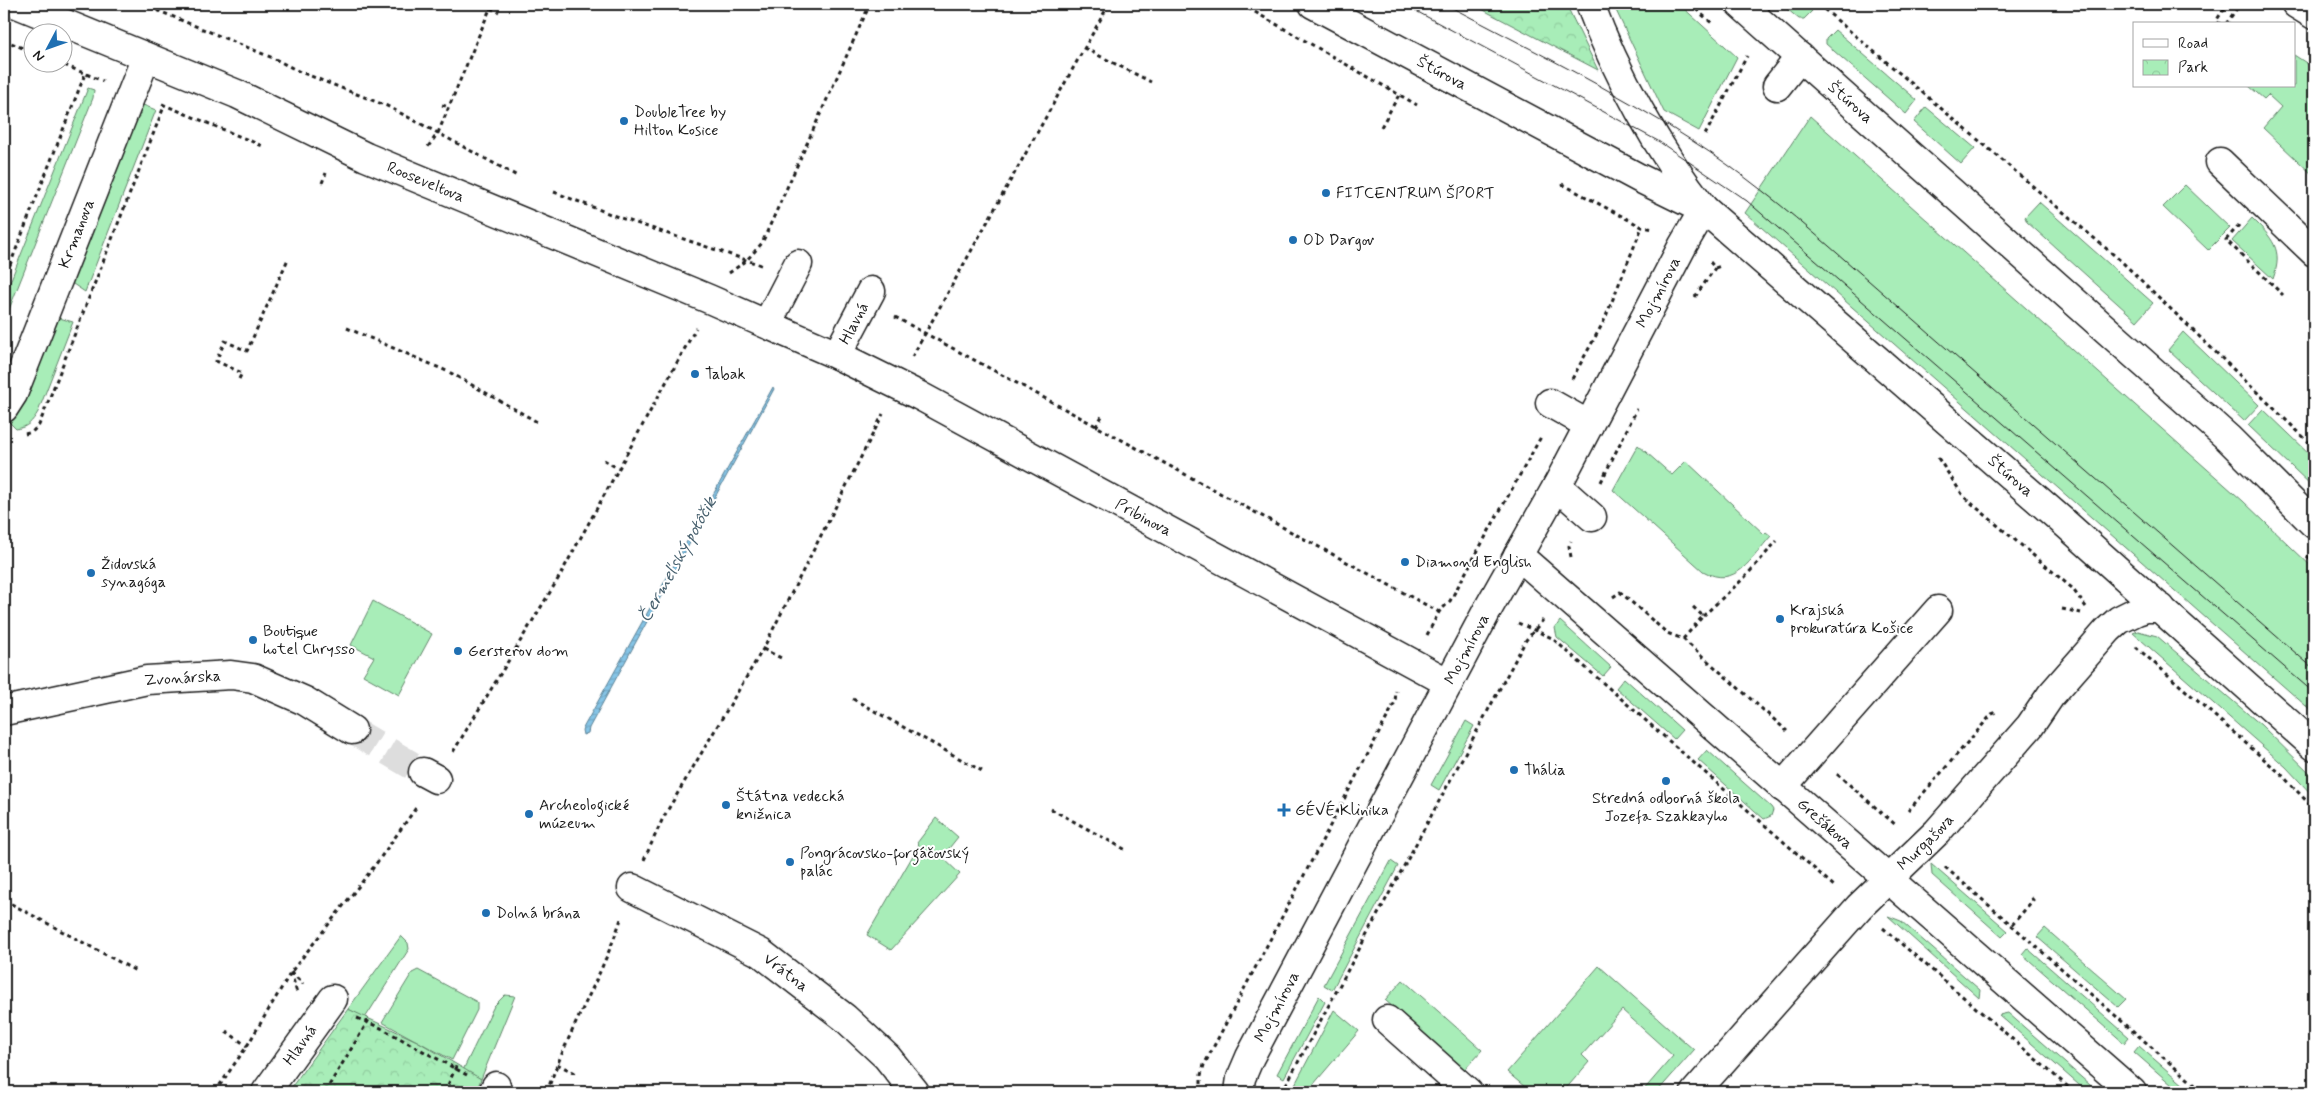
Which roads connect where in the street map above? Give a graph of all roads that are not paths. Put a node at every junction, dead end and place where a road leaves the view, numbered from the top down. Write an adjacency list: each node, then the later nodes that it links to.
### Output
1 (17, 4): 7 (street, Rooseveltova)
2 (1313, 4): 11 (street, Štúrova)
3 (1740, 4): 8 (street, Štúrova)
4 (2296, 4): 6 (street)
5 (1590, 6): 11 (street, Štúrova)
6 (2314, 15)
7 (146, 57): 15 (street, Rooseveltova); 18 (street, Krmanova)
8 (1800, 58): 9 (street); 22 (street, Štúrova)
9 (1777, 86)
10 (2220, 162): 12 (street)
11 (1704, 209): 19 (street, Mojmírova); 24 (street, Štúrova)
12 (2314, 252)
13 (796, 270): 15 (street)
14 (868, 297): 16 (street, Hlavná)
15 (767, 324): 16 (street, Rooseveltova)
16 (837, 355): 26 (street, Pribinova)
17 (1550, 403): 19 (street)
18 (4, 408)
19 (1589, 424): 20 (street, Mojmírova)
20 (1557, 486): 21 (street); 23 (street, Mojmírova)
21 (1589, 514)
22 (2314, 524)
23 (1518, 555): 26 (street, Mojmírova); 30 (street, Grešákova)
24 (2161, 608): 29 (street, Štúrova); 31 (street, Murgašova)
25 (1938, 610): 30 (street)
26 (1449, 683): 37 (street, Mojmírova)
27 (4, 711): 28 (street, Zvonárska)
28 (352, 730)
29 (2314, 746)
30 (1782, 787): 31 (street, Grešákova)
31 (1888, 879): 39 (street, Murgašova); 40 (street, Grešákova)
32 (632, 888): 36 (street, Vrátna)
33 (331, 1001): 35 (street, Hlavná)
34 (1387, 1020): 38 (street)
35 (266, 1092)
36 (915, 1092)
37 (1239, 1092)
38 (1468, 1092)
39 (1695, 1092)
40 (2132, 1092)

